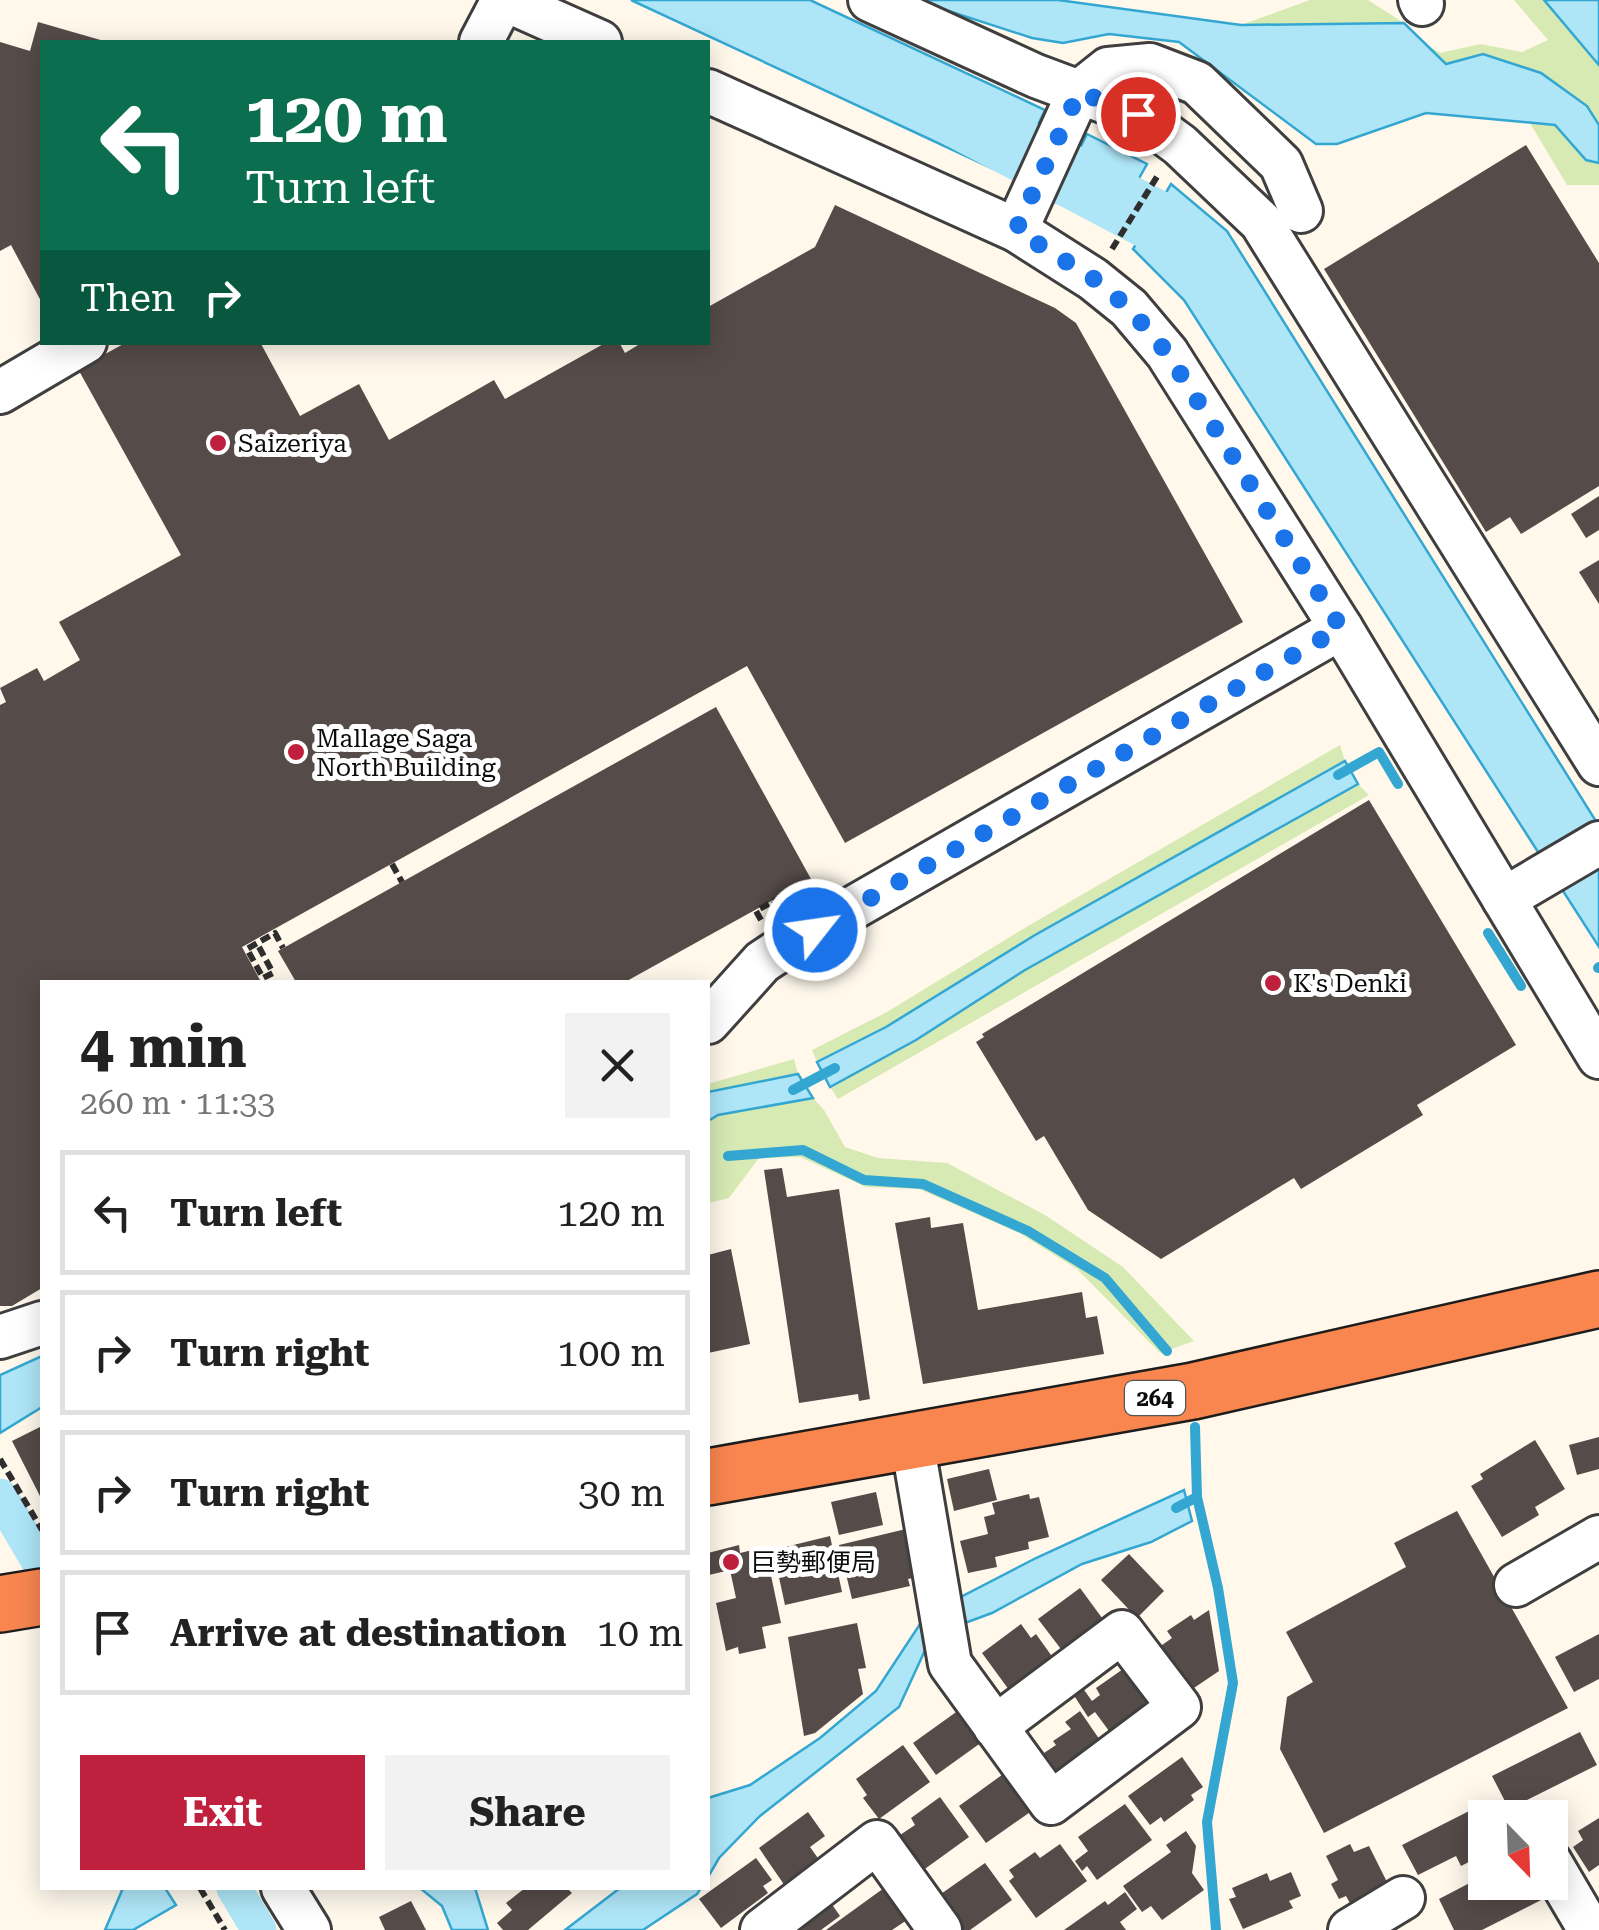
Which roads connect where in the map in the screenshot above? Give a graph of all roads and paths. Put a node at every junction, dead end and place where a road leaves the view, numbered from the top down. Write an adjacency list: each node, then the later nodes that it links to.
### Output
1 (504, 0): 3 (street); 4 (street)
2 (870, 0): 6 (street)
3 (482, 40)
4 (595, 40)
5 (710, 92): 9 (street)
6 (1077, 98): 8 (street); 9 (street); 14 (street)
7 (1161, 171): 10 (path)
8 (1301, 211)
9 (1021, 218): 13 (street)
10 (1108, 254)
11 (80, 345): 12 (street)
12 (0, 392)
13 (1341, 628): 18 (street); 21 (street)
14 (1599, 764)
15 (1599, 844): 18 (street)
16 (392, 864): 17 (path)
17 (402, 882)
18 (1513, 894): 22 (street)
19 (258, 947): 20 (path)
20 (283, 948)
21 (710, 1020)
22 (1599, 1058)
23 (1599, 1299): 26 (highway, 264)
24 (40, 1324): 25 (street)
25 (0, 1338)
26 (912, 1441): 28 (highway, 264); 32 (street)
27 (0, 1459): 29 (path)
28 (710, 1478)
29 (40, 1527)
30 (1599, 1538): 31 (street)
31 (1516, 1585)
32 (996, 1727)
33 (201, 1890): 37 (path)
34 (284, 1890): 38 (street)
35 (1568, 1893): 42 (street)
36 (1403, 1898): 41 (street)
37 (225, 1930)
38 (309, 1930)
39 (762, 1930): 40 (street)
40 (940, 1930)
41 (1350, 1930)
42 (1590, 1930)

